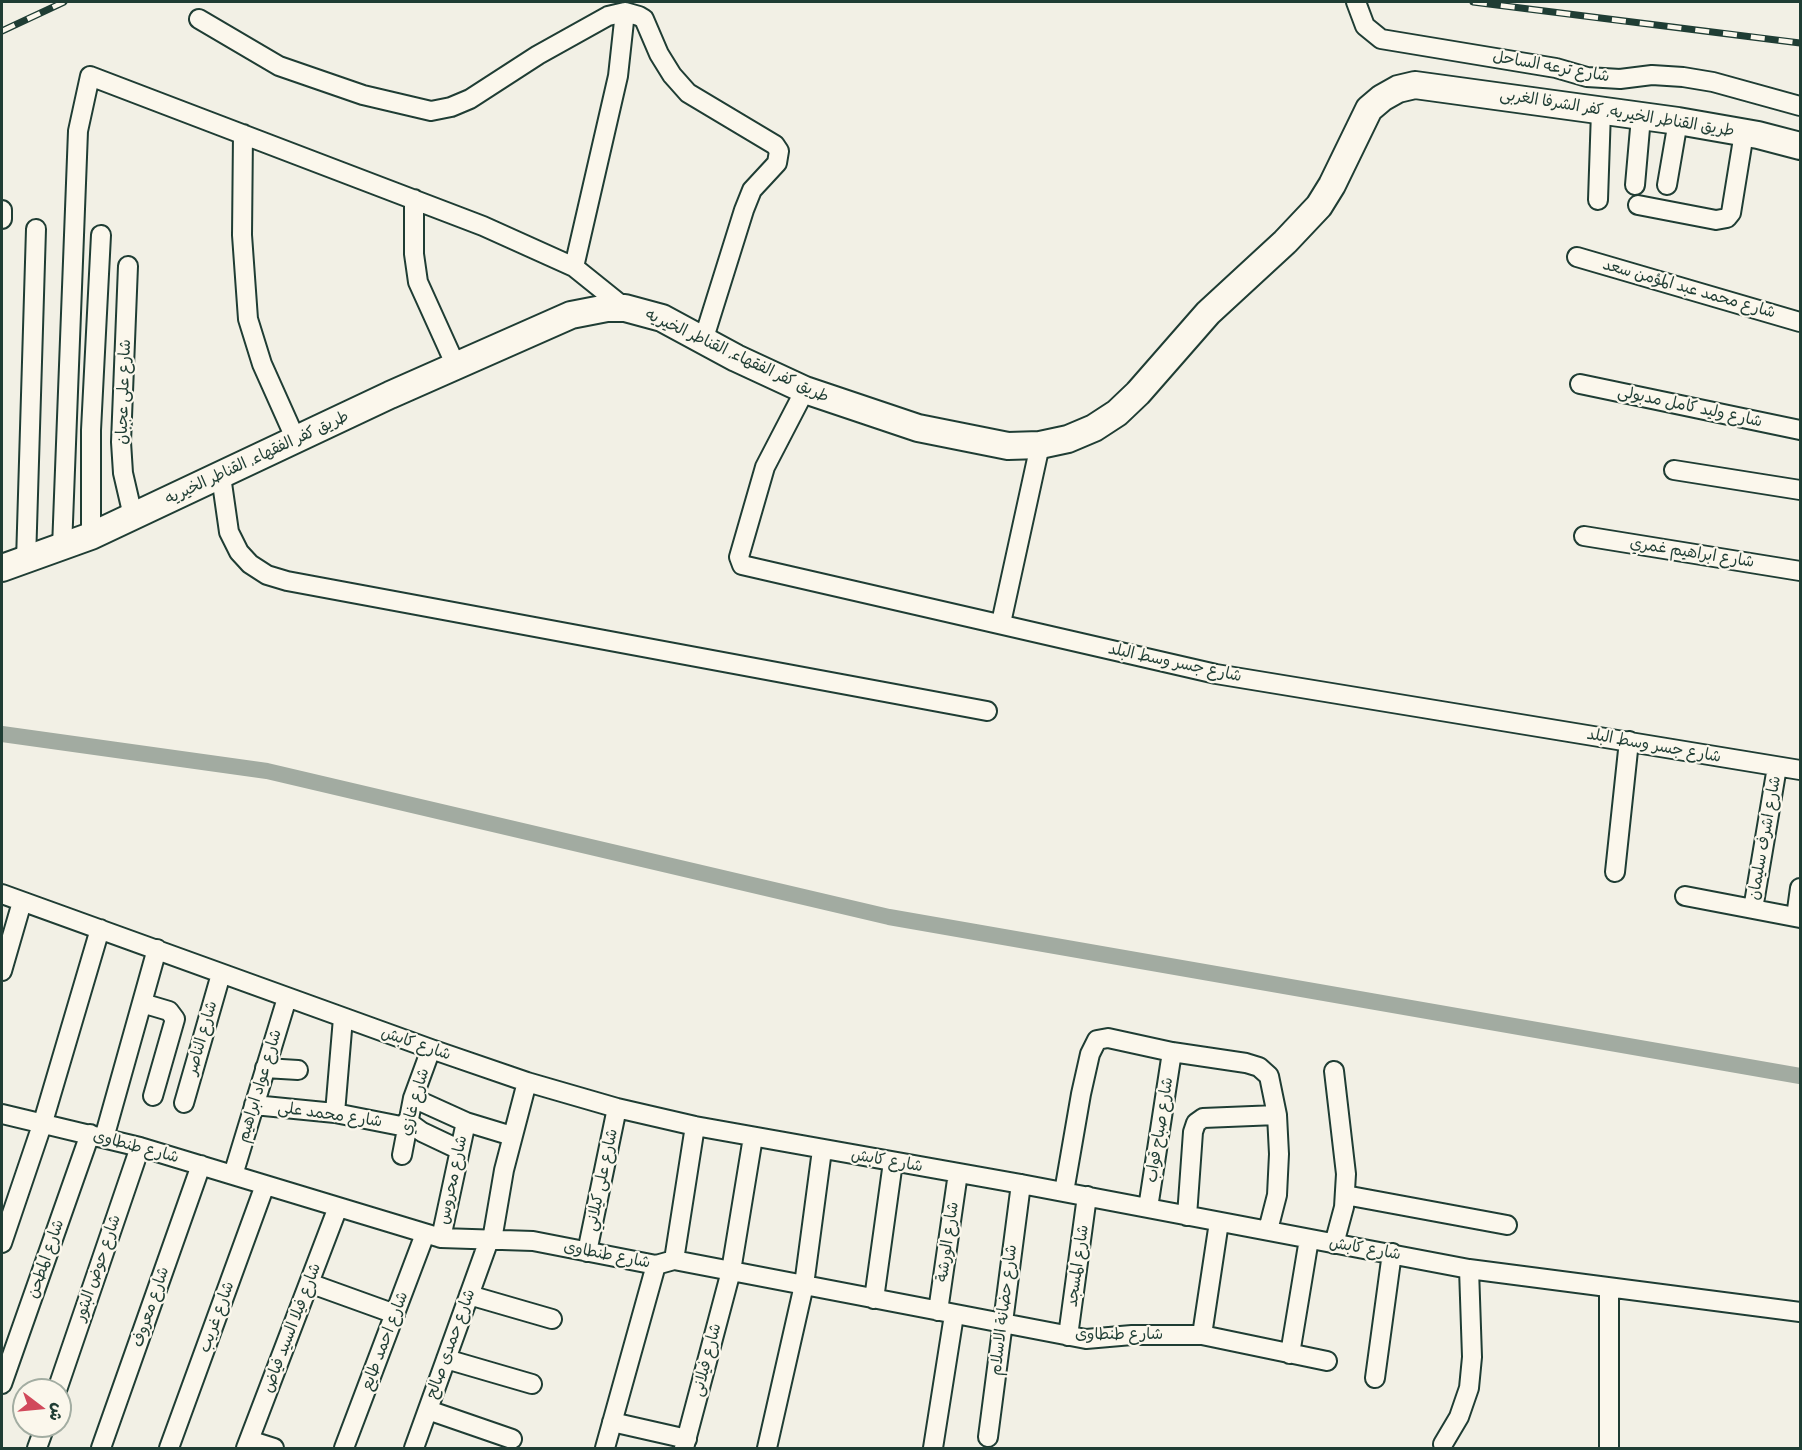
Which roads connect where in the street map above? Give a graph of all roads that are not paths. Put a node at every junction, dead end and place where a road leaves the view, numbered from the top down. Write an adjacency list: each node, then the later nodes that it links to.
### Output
1 (1356, 2): 5 (street, شارع ترعه الساحل)
2 (625, 12): 3 (street); 23 (street); 26 (street)
3 (199, 19)
4 (1432, 86): 6 (street, طريق القناطر الخيريه, كفر الشرفا الغربى); 32 (street, طريق كفر الفقهاء, القناطر الخيريه)
5 (1800, 106)
6 (1601, 111): 7 (street, طريق القناطر الخيريه, كفر الشرفا الغربى); 15 (street)
7 (1641, 117): 8 (street, طريق القناطر الخيريه, كفر الشرفا الغربى); 12 (street)
8 (1678, 121): 9 (street, طريق القناطر الخيريه, كفر الشرفا الغربى); 13 (street)
9 (1744, 133): 11 (street, طريق القناطر الخيريه, كفر الشرفا الغربى); 16 (street)
10 (243, 134): 14 (street); 31 (street); 39 (street)
11 (1800, 146)
12 (1635, 185)
13 (1667, 185)
14 (414, 200): 23 (street); 27 (street)
15 (1598, 200)
16 (1638, 205)
17 (2, 210): 18 (street)
18 (2, 219)
19 (36, 230): 40 (street)
20 (101, 235): 37 (street)
21 (1577, 257): 25 (street, شارع محمد عبد المؤمن سعد)
22 (128, 266): 36 (street, شارع على عجبان)
23 (574, 267): 24 (street)
24 (625, 308): 26 (street, طريق كفر الفقهاء, القناطر الخيريه); 27 (street, طريق كفر الفقهاء, القناطر الخيريه)
25 (1800, 322)
26 (703, 341): 29 (street, طريق كفر الفقهاء, القناطر الخيريه)
27 (456, 366): 31 (street, طريق كفر الفقهاء, القناطر الخيريه)
28 (1580, 384): 30 (street, شارع وليد كامل مدبولى)
29 (805, 390): 32 (street, طريق كفر الفقهاء, القناطر الخيريه); 42 (street, شارع جسر وسط البلد)
30 (1800, 429)
31 (296, 440): 34 (street, طريق كفر الفقهاء, القناطر الخيريه)
32 (1040, 445): 42 (street)
33 (1674, 470): 35 (street)
34 (221, 476): 36 (street, طريق كفر الفقهاء, القناطر الخيريه); 43 (street)
35 (1800, 490)
36 (133, 516): 37 (street, طريق كفر الفقهاء, القناطر الخيريه)
37 (91, 536): 39 (street, طريق كفر الفقهاء, القناطر الخيريه)
38 (1584, 536): 41 (street, شارع ابراهيم غمري)
39 (62, 548): 40 (street, طريق كفر الفقهاء, القناطر الخيريه)
40 (14, 565)
41 (1800, 571)
42 (1001, 623): 44 (street, شارع جسر وسط البلد)
43 (987, 711)
44 (1629, 741): 45 (street, شارع جسر وسط البلد); 47 (street)
45 (1778, 766): 46 (street, شارع جسر وسط البلد); 52 (street, شارع اشرف سليمان)
46 (1800, 770)
47 (1615, 872)
48 (1800, 888): 53 (street)
49 (2, 894): 51 (street, شارع كابش)
50 (1685, 896): 52 (street)
51 (22, 902): 54 (street, شارع كابش); 56 (street)
52 (1753, 909): 53 (street)
53 (1798, 917)
54 (100, 929): 55 (street, شارع كابش); 75 (street)
55 (157, 949): 57 (street, شارع كابش); 59 (street, شارع المطحن)
56 (2, 971)
57 (221, 974): 58 (street, شارع كابش); 69 (street, شارع الناصر)
58 (287, 998): 60 (street, شارع كابش); 63 (street, شارع عواد ابراهيم)
59 (142, 1003): 67 (street); 79 (street, شارع المطحن)
60 (343, 1018): 61 (street, شارع كابش); 72 (street)
61 (432, 1049): 66 (street, شارع كابش); 68 (street, شارع غازي)
62 (1172, 1052): 74 (street); 92 (street); 96 (street, شارع صباح قواب)
63 (266, 1068): 64 (street); 70 (street, شارع عواد ابراهيم)
64 (298, 1070)
65 (1334, 1071): 93 (street)
66 (527, 1082): 71 (street, شارع كابش); 80 (street, شارع حمدى صالح)
67 (153, 1096)
68 (413, 1098): 76 (street); 77 (street, شارع غازي)
69 (184, 1103)
70 (254, 1105): 72 (street, شارع محمد على); 89 (street, شارع عواد ابراهيم)
71 (617, 1108): 78 (street, شارع كابش); 106 (street, شارع على كيلاني)
72 (335, 1113): 77 (street, شارع محمد على)
73 (2, 1114): 75 (street, شارع طنطاوى)
74 (1277, 1115): 97 (street); 100 (street)
75 (43, 1122): 79 (street, شارع طنطاوى); 104 (street)
76 (466, 1122): 80 (street); 83 (street, شارع محروس)
77 (406, 1124): 83 (street); 85 (street, شارع غازي)
78 (695, 1126): 81 (street, شارع كابش); 108 (street)
79 (97, 1136): 82 (street, شارع طنطاوى); 129 (street, شارع المطحن)
80 (512, 1136): 103 (street, شارع حمدى صالح)
81 (753, 1137): 84 (street, شارع كابش); 111 (street, شارع فيلانى)
82 (140, 1147): 87 (street, شارع طنطاوى); 127 (street, شارع حوض البثور)
83 (460, 1150): 101 (street, شارع محروس)
84 (822, 1150): 86 (street, شارع كابش); 113 (street)
85 (402, 1155)
86 (893, 1162): 88 (street, شارع كابش); 116 (street)
87 (201, 1165): 89 (street, شارع طنطاوى); 138 (street, شارع معروف)
88 (958, 1173): 90 (street, شارع كابش); 118 (street, شارع الورشة)
89 (233, 1175): 91 (street, شارع طنطاوى)
90 (1021, 1184): 92 (street, شارع كابش); 121 (street, شارع حضانة الاسلام)
91 (265, 1185): 95 (street, شارع طنطاوى); 139 (street, شارع غريب)
92 (1064, 1192): 94 (street, شارع كابش)
93 (1345, 1195): 99 (street); 105 (street)
94 (1087, 1196): 96 (street, شارع كابش); 123 (street, شارع المسجد)
95 (338, 1207): 101 (street, شارع طنطاوى); 112 (street, شارع فيلا السيد فياض)
96 (1148, 1208): 97 (street, شارع كابش)
97 (1187, 1216): 98 (street, شارع كابش)
98 (1219, 1222): 100 (street, شارع كابش); 122 (street)
99 (1507, 1225)
100 (1268, 1230): 102 (street, شارع كابش)
101 (433, 1236): 103 (street, شارع طنطاوى); 119 (street, شارع احمد طايع)
102 (1309, 1239): 105 (street, شارع كابش); 124 (street)
103 (490, 1240): 106 (street, شارع طنطاوى); 115 (street, شارع حمدى صالح)
104 (2, 1242)
105 (1334, 1244): 107 (street, شارع كابش)
106 (586, 1252): 109 (street, شارع طنطاوى)
107 (1392, 1253): 110 (street, شارع كابش); 128 (street)
108 (674, 1260): 109 (street, شارع طنطاوى); 111 (street, شارع طنطاوى)
109 (656, 1265): 132 (street)
110 (1469, 1269): 114 (street, شارع كابش); 137 (street)
111 (731, 1271): 113 (street, شارع طنطاوى); 136 (street, شارع فيلانى)
112 (309, 1283): 119 (street); 135 (street, شارع فيلا السيد فياض)
113 (804, 1285): 116 (street, شارع طنطاوى); 144 (street)
114 (1609, 1288): 117 (street, شارع كابش); 146 (street)
115 (469, 1295): 120 (street); 125 (street, شارع حمدى صالح)
116 (874, 1299): 118 (street, شارع طنطاوى)
117 (1800, 1312)
118 (946, 1313): 121 (street, شارع طنطاوى); 145 (street)
119 (395, 1314): 141 (street, شارع احمد طايع)
120 (552, 1319)
121 (1003, 1324): 123 (street, شارع طنطاوى); 133 (street, شارع حضانة الاسلام)
122 (1202, 1335): 123 (street, شارع طنطاوى); 124 (street, شارع طنطاوى)
123 (1068, 1336)
124 (1290, 1354): 126 (street, شارع طنطاوى)
125 (446, 1359): 130 (street); 131 (street, شارع حمدى صالح)
126 (1327, 1361)
127 (61, 1378)
128 (1375, 1378)
129 (2, 1384)
130 (532, 1384)
131 (428, 1410): 134 (street); 142 (street, شارع حمدى صالح)
132 (612, 1422): 136 (street); 143 (street)
133 (988, 1437)
134 (512, 1439)
135 (247, 1444): 140 (street)
136 (685, 1444)
137 (1443, 1444)
138 (101, 1449)
139 (169, 1449)
140 (274, 1449)
141 (344, 1449)
142 (414, 1449)
143 (605, 1449)
144 (768, 1449)
145 (933, 1449)
146 (1609, 1449)

